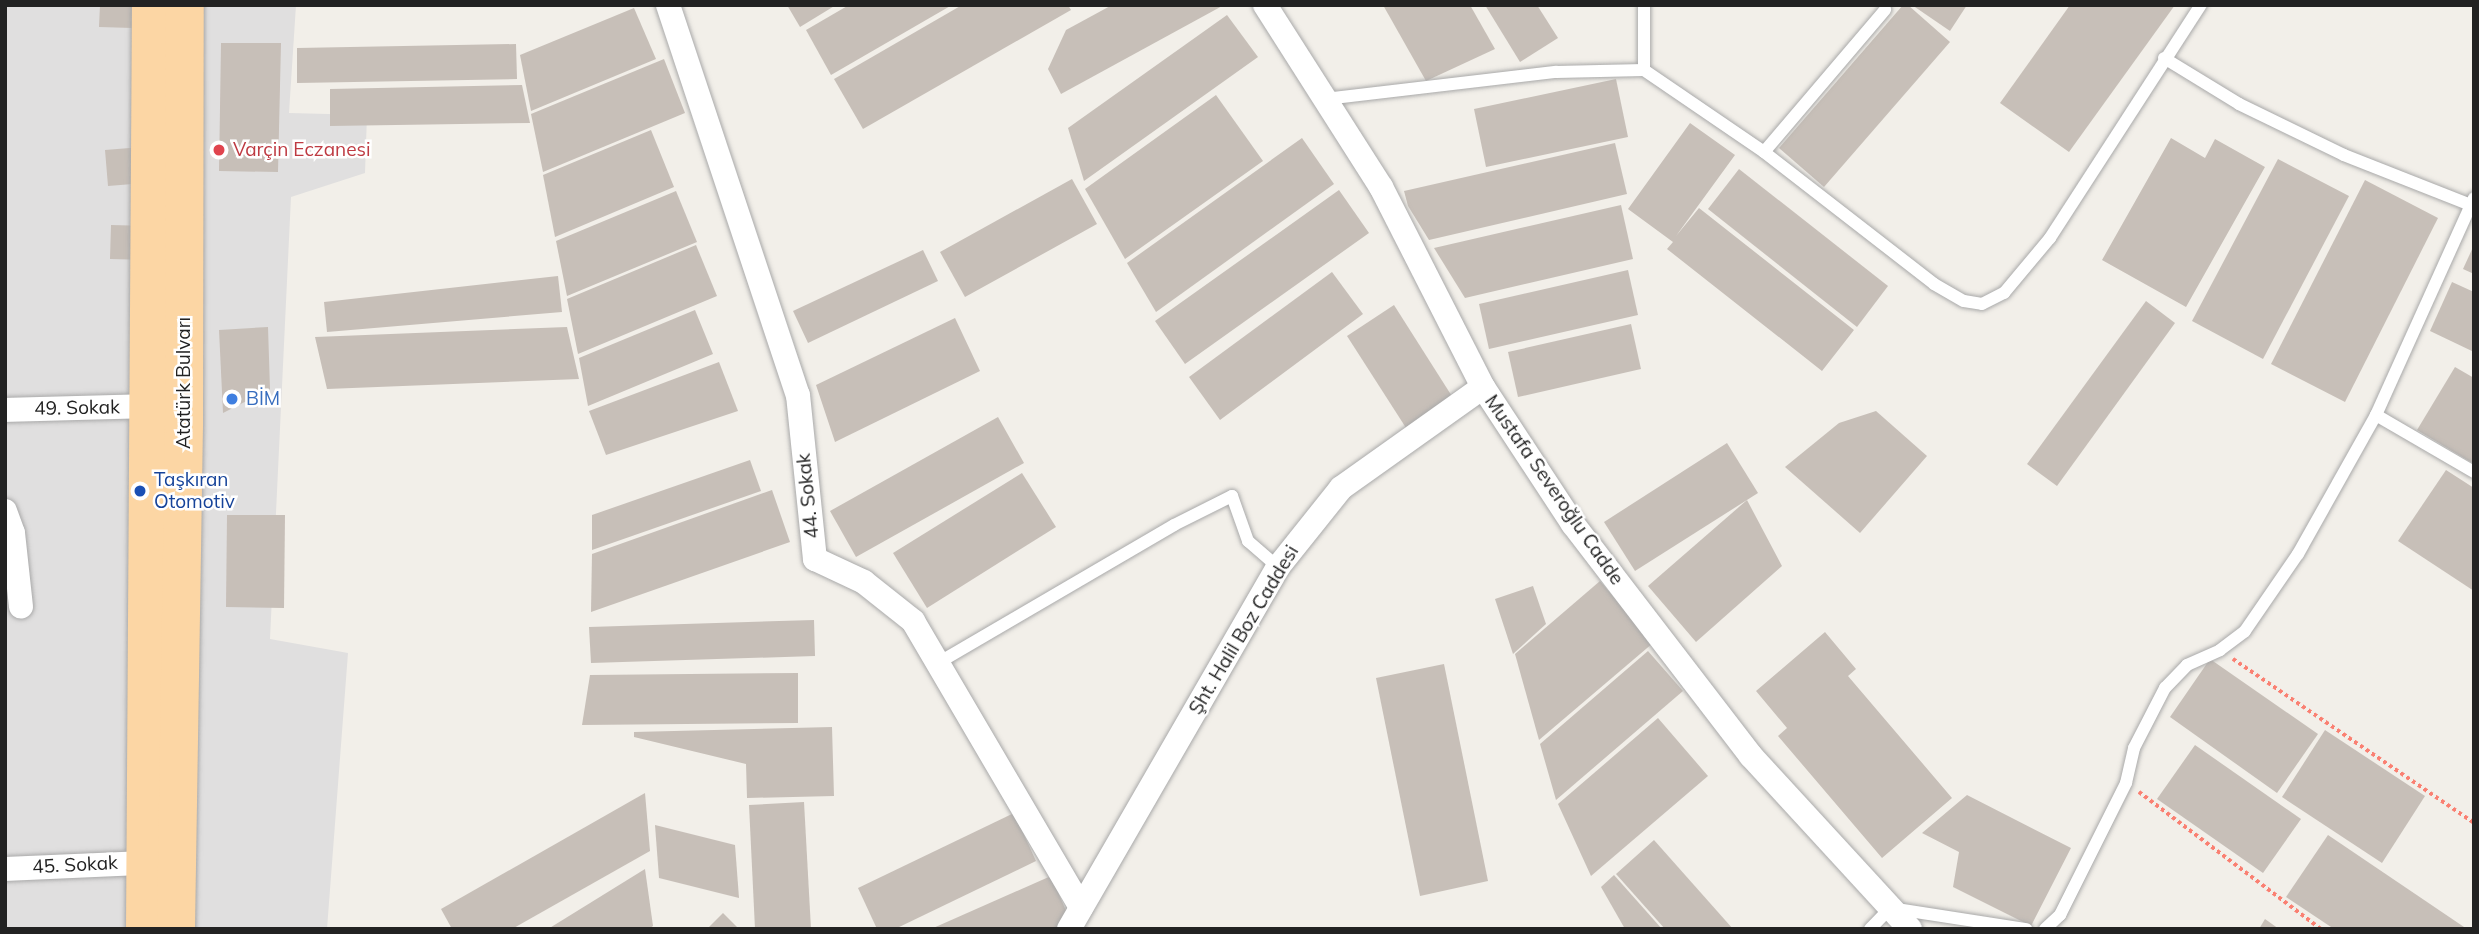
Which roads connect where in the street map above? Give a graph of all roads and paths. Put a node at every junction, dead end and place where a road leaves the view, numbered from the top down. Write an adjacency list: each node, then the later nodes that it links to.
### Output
1 (151, 5): 14 (main road, Atatürk Bulvarı)
2 (185, 5): 30 (main road, Atatürk Bulvarı)
3 (668, 5): 22 (street, 44. Sokak)
4 (1265, 5): 10 (street, Mustafa Severoğlu Cadde)
5 (1644, 5): 9 (lane)
6 (2201, 5): 8 (lane)
7 (1885, 9): 11 (lane)
8 (2164, 58): 11 (lane); 12 (lane)
9 (1644, 70): 10 (lane); 11 (lane)
10 (1325, 99): 13 (street, Mustafa Severoğlu Cadde)
11 (1764, 152)
12 (2472, 201): 16 (lane)
13 (1483, 387): 19 (street, Şht. Halil Boz Caddesi); 28 (street, Mustafa Severoğlu Cadde)
14 (149, 407): 15 (street, 49. Sokak); 25 (main road, Atatürk Bulvarı)
15 (5, 410)
16 (2376, 415): 17 (lane); 21 (lane)
17 (2474, 472)
18 (5, 511): 20 (street)
19 (1278, 567): 22 (lane); 27 (street, Şht. Halil Boz Caddesi)
20 (22, 607)
21 (2220, 650): 23 (lane); 24 (path)
22 (938, 663): 27 (street, 44. Sokak)
23 (2126, 783): 35 (lane); 36 (path)
24 (2474, 823)
25 (145, 863): 26 (street, 45. Sokak); 29 (main road, Atatürk Bulvarı)
26 (5, 869)
27 (1081, 907): 31 (street, Şht. Halil Boz Caddesi)
28 (1891, 908): 32 (lane); 33 (street, Mustafa Severoğlu Cadde); 34 (lane)
29 (145, 929)
30 (176, 929)
31 (1069, 929)
32 (1870, 929)
33 (1910, 929)
34 (2026, 929)
35 (2045, 929)
36 (2321, 929)

